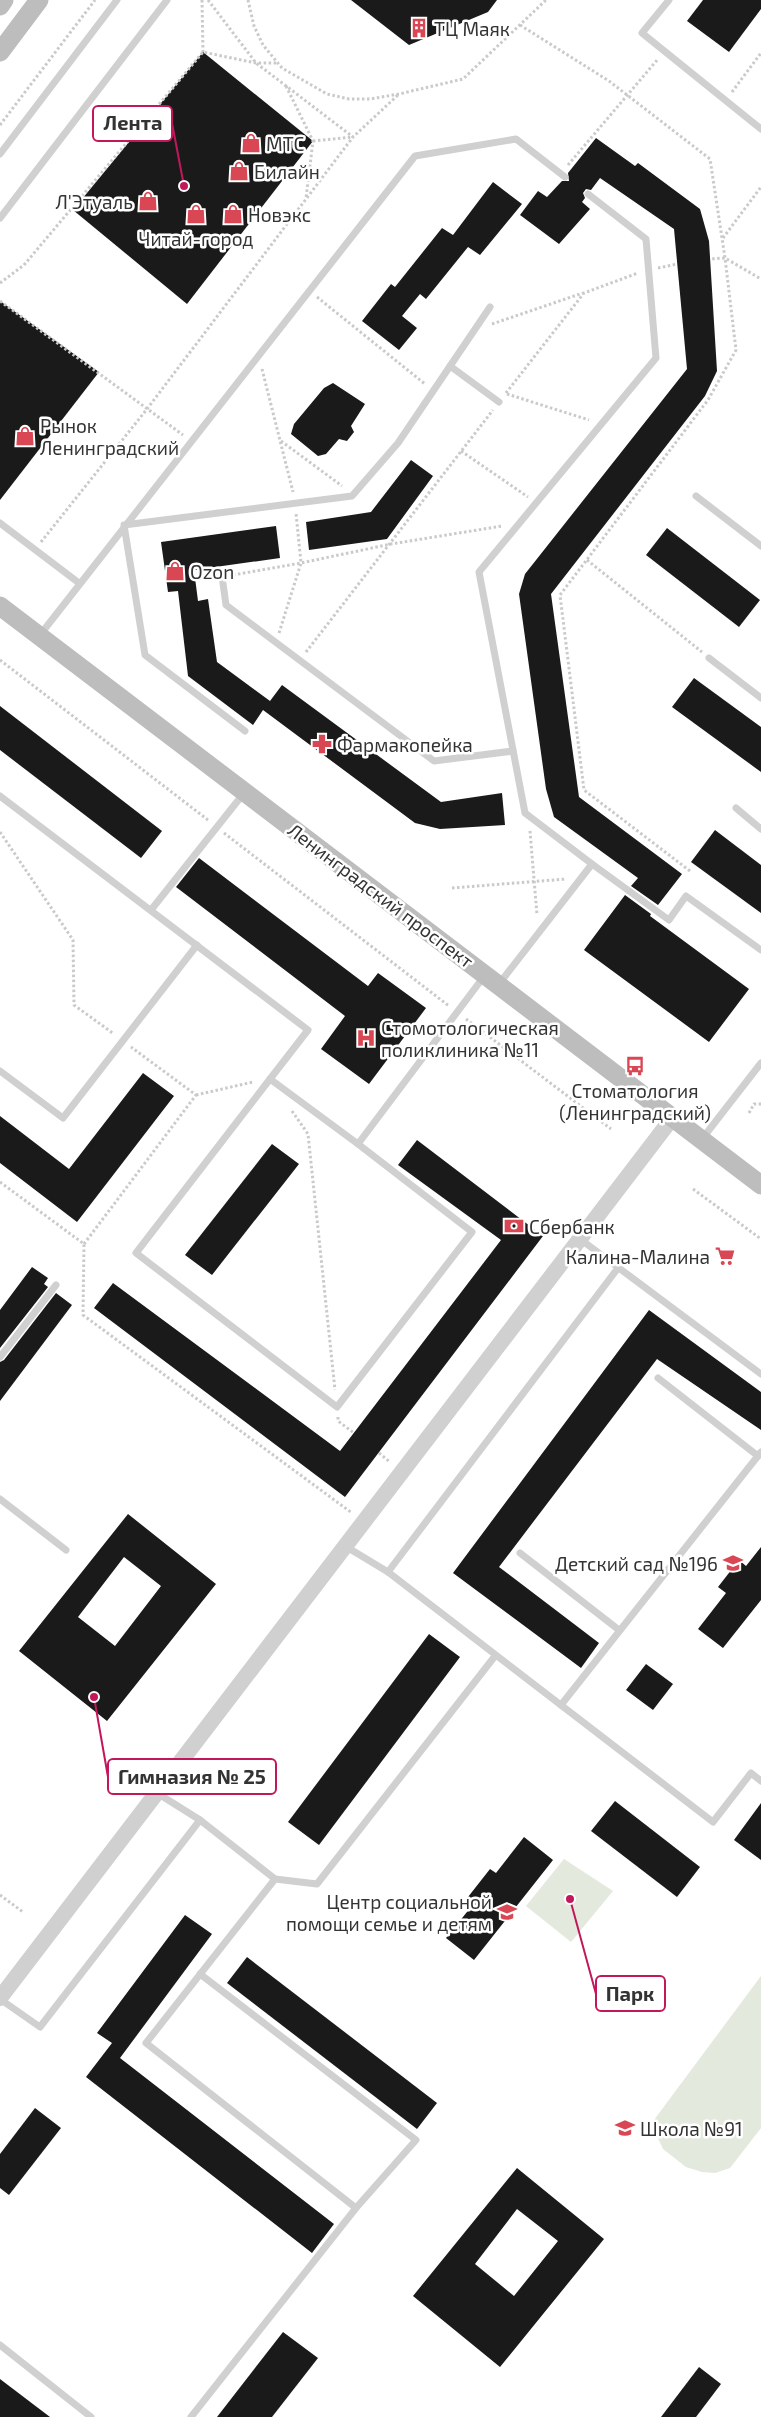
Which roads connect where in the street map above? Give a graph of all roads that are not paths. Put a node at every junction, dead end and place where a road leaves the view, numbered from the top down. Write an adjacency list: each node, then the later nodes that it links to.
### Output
1 (4, 0): 6 (main road)
2 (39, 0): 7 (main road)
3 (117, 0): 9 (lane)
4 (167, 0): 12 (lane)
5 (669, 0): 8 (lane)
6 (0, 6)
7 (0, 52)
8 (761, 129)
9 (0, 154)
10 (563, 175): 18 (lane)
11 (588, 194): 27 (lane)
12 (0, 218)
13 (490, 306): 14 (lane)
14 (450, 366): 15 (lane); 18 (lane)
15 (499, 402)
16 (696, 496): 19 (lane)
17 (0, 523): 21 (lane)
18 (124, 525): 21 (lane); 26 (lane)
19 (761, 546)
20 (222, 576): 27 (lane)
21 (79, 583): 23 (lane)
22 (0, 606): 23 (main road, Ленинградский проспект)
23 (39, 636): 28 (main road, Ленинградский проспект)
24 (709, 658): 25 (lane)
25 (761, 698)
26 (245, 731)
27 (513, 751): 32 (lane)
28 (245, 792): 33 (lane); 36 (main road, Ленинградский проспект)
29 (0, 796): 33 (lane)
30 (736, 808): 31 (lane)
31 (761, 829)
32 (592, 864): 35 (lane); 36 (lane)
33 (151, 910): 34 (lane)
34 (197, 945): 38 (lane); 39 (lane)
35 (761, 950)
36 (492, 980): 40 (main road, Ленинградский проспект); 42 (lane)
37 (761, 1063): 41 (lane)
38 (0, 1071)
39 (270, 1079): 42 (lane); 42 (lane)
40 (673, 1117): 41 (main road, Ленинградский проспект); 44 (street)
41 (702, 1139): 43 (main road, Ленинградский проспект)
42 (358, 1144)
43 (761, 1185)
44 (580, 1239): 45 (lane); 52 (street)
45 (618, 1268): 48 (lane); 55 (lane)
46 (56, 1285): 47 (lane)
47 (0, 1357)
48 (761, 1374)
49 (658, 1378): 50 (lane)
50 (760, 1454): 56 (lane)
51 (0, 1499): 53 (lane)
52 (345, 1546): 55 (lane); 60 (street)
53 (66, 1550)
54 (520, 1553): 56 (lane)
55 (388, 1572): 57 (lane)
56 (620, 1630): 58 (lane)
57 (495, 1656): 58 (lane); 62 (lane)
58 (561, 1705): 59 (lane)
59 (761, 1781)
60 (157, 1793): 61 (lane); 64 (street)
61 (200, 1820): 62 (lane); 64 (lane)
62 (275, 1879): 63 (lane)
63 (200, 1974): 65 (lane); 65 (lane)
64 (0, 1998)
65 (356, 2208): 68 (lane)
66 (0, 2345): 67 (lane)
67 (91, 2417)
68 (191, 2417)

